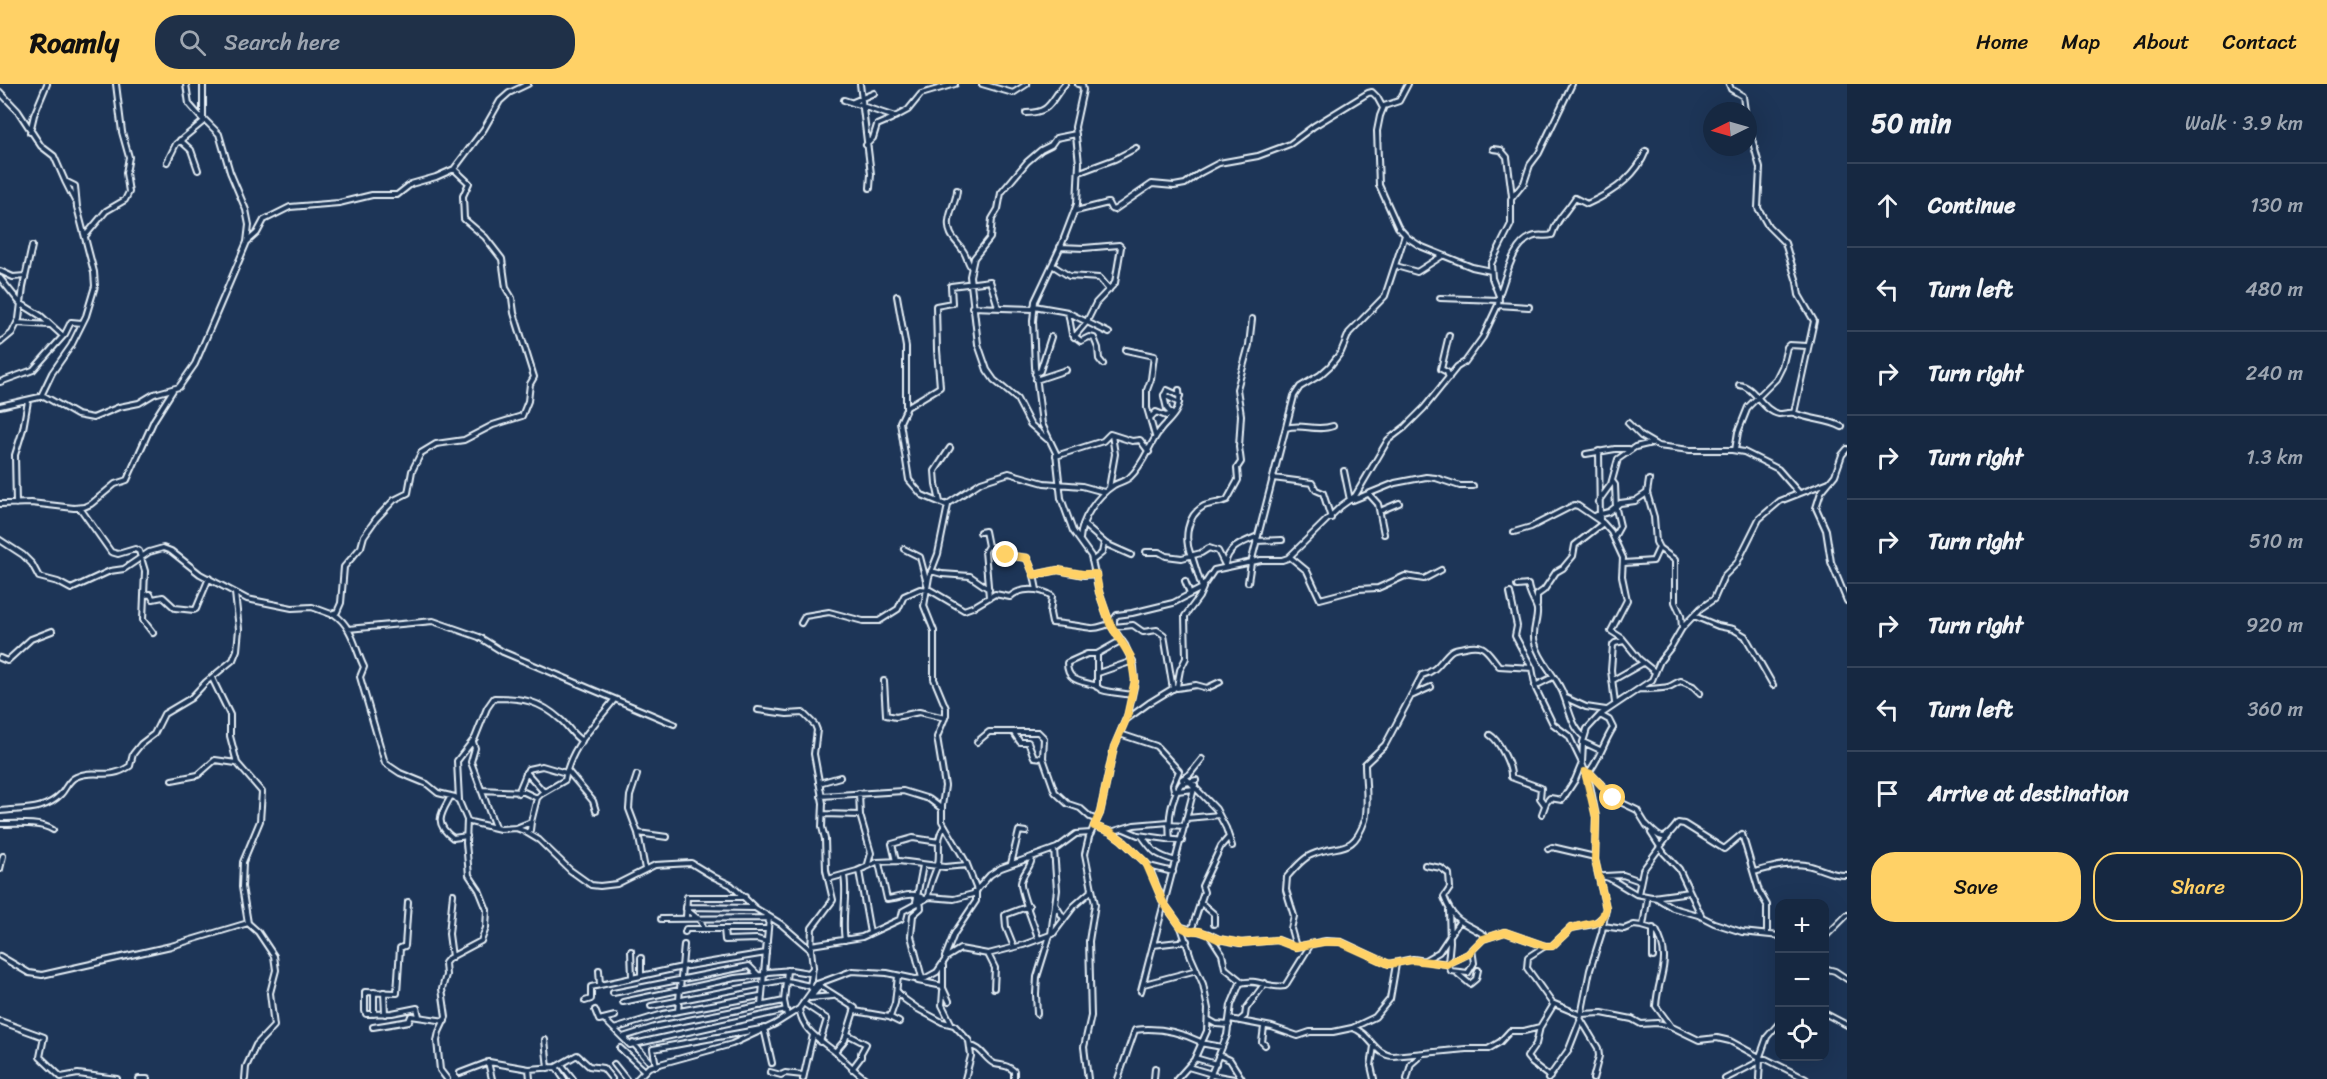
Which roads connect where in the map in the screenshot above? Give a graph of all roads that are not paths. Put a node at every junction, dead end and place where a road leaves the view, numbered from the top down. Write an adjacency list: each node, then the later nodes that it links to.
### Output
1 (47, 84): 26 (street)
2 (116, 84): 43 (street)
3 (186, 84): 25 (street)
4 (203, 84): 25 (street)
5 (528, 84): 35 (street)
6 (860, 84): 17 (street)
7 (955, 84): 24 (street)
8 (982, 84): 9 (street)
9 (1027, 84)
10 (1065, 84): 23 (street)
11 (1080, 84): 27 (street)
12 (1408, 84): 22 (street)
13 (1572, 84): 40 (street)
14 (1729, 84): 19 (street)
15 (0, 92): 26 (street)
16 (874, 93): 17 (street)
17 (862, 98): 20 (street); 21 (street)
18 (844, 100): 20 (street)
19 (1744, 102)
20 (853, 103): 21 (street)
21 (862, 106): 24 (street); 29 (street)
22 (1383, 108): 41 (street); 42 (street)
23 (1026, 113)
24 (895, 117): 29 (street)
25 (204, 120): 28 (street); 44 (street)
26 (30, 132): 43 (street)
27 (1076, 134): 37 (street); 50 (street)
28 (180, 140): 34 (street); 36 (street)
29 (866, 145): 38 (street)
30 (1136, 148): 37 (street)
31 (1493, 149): 40 (street)
32 (1646, 151): 59 (street)
33 (1757, 156): 77 (street)
34 (167, 162)
35 (454, 169): 44 (street); 182 (street)
36 (198, 170)
37 (1079, 172): 41 (street)
38 (870, 188)
39 (957, 190): 50 (street)
40 (1512, 197): 51 (street)
41 (1076, 211): 46 (street)
42 (1405, 235): 47 (street); 49 (street)
43 (85, 236): 68 (street)
44 (247, 242): 86 (street)
45 (32, 246): 53 (street)
46 (1060, 247): 48 (street); 56 (street)
47 (1443, 255): 49 (street); 51 (street)
48 (1052, 265): 56 (street); 63 (street)
49 (1396, 266): 102 (street)
50 (971, 268): 55 (street)
51 (1491, 271): 59 (street)
52 (0, 272): 53 (street)
53 (25, 276): 60 (street)
54 (0, 278): 60 (street)
55 (970, 284): 61 (street); 62 (street); 95 (street)
56 (1109, 290): 69 (street)
57 (897, 296): 95 (street)
58 (1440, 298): 59 (street)
59 (1498, 299): 64 (street); 82 (street)
60 (20, 303): 67 (street); 70 (street)
61 (972, 306): 62 (street); 105 (street)
62 (998, 307): 63 (street)
63 (1034, 307): 65 (street); 81 (street)
64 (1529, 308)
65 (1069, 313): 69 (street); 75 (street)
66 (1252, 319): 156 (street)
67 (17, 323): 70 (street); 76 (street)
68 (82, 323): 73 (street); 89 (street)
69 (1086, 323): 71 (street); 75 (street)
70 (51, 325): 73 (street)
71 (1109, 333)
72 (1449, 335): 82 (street)
73 (63, 336): 84 (street)
74 (1051, 337): 81 (street)
75 (1074, 337): 79 (street)
76 (0, 343)
77 (1808, 346): 91 (street); 96 (street)
78 (1126, 350): 98 (street)
79 (1103, 364)
80 (1066, 370): 83 (street)
81 (1035, 374): 83 (street)
82 (1450, 379): 127 (street)
83 (1036, 380): 105 (street)
84 (0, 382)
85 (1739, 385): 91 (street)
86 (174, 389): 89 (street); 135 (street)
87 (1179, 390): 90 (street)
88 (1164, 395): 90 (street); 93 (street); 97 (street)
89 (41, 396): 92 (street)
90 (1180, 396): 93 (street)
91 (1757, 398): 96 (street); 109 (street)
92 (28, 401): 94 (street); 132 (street)
93 (1180, 404): 97 (street)
94 (0, 406)
95 (906, 409): 129 (street)
96 (1794, 413): 101 (street)
97 (1172, 414): 98 (street); 104 (street)
98 (1151, 417): 104 (street)
99 (1628, 423): 106 (street)
100 (1333, 426): 102 (street)
101 (1842, 428)
102 (1285, 429): 116 (street)
103 (1112, 435): 112 (street); 114 (street); 122 (street)
104 (1156, 436): 112 (street)
105 (1048, 440): 114 (street)
106 (1652, 443): 108 (street); 109 (street)
107 (950, 448): 129 (street)
108 (1630, 449): 111 (street); 118 (street)
109 (1735, 450): 124 (street)
110 (1847, 450): 119 (street)
111 (1599, 451): 113 (street); 128 (street)
112 (1149, 452): 122 (street)
113 (1586, 454)
114 (1056, 456): 120 (street)
115 (1344, 471): 127 (street)
116 (1273, 478): 139 (street); 146 (street)
117 (1649, 480): 126 (street)
118 (1612, 481): 128 (street); 134 (street)
119 (1829, 482): 124 (street); 180 (street)
120 (1059, 484): 123 (street); 133 (street); 148 (street)
121 (1473, 486): 125 (street)
122 (1109, 488): 123 (street)
123 (1104, 492): 141 (street)
124 (1799, 493): 183 (street)
125 (1369, 494): 127 (street); 136 (street)
126 (1647, 494): 134 (street); 152 (street)
127 (1350, 500): 139 (street)
128 (1598, 502): 137 (street)
129 (940, 503): 133 (street)
130 (1399, 503): 136 (street)
131 (0, 504): 132 (street)
132 (16, 504): 135 (street)
133 (948, 505): 164 (street)
134 (1616, 506): 137 (street); 145 (street)
135 (80, 508): 158 (street)
136 (1380, 511): 144 (street)
137 (1599, 514): 138 (street); 140 (street)
138 (1593, 516): 140 (street); 143 (street)
139 (1331, 518): 157 (street)
140 (1601, 522): 145 (street); 181 (street)
141 (1084, 525): 148 (street); 150 (street)
142 (980, 532): 151 (street)
143 (1514, 532)
144 (1384, 534)
145 (1614, 537): 161 (street)
146 (1257, 539): 149 (street); 160 (street); 162 (street)
147 (0, 540): 158 (street)
148 (1080, 540): 159 (street)
149 (1282, 540)
150 (1104, 543): 155 (street); 159 (street)
151 (988, 546): 166 (street); 173 (street)
152 (1659, 548): 161 (street); 186 (street)
153 (904, 549): 171 (street)
154 (1146, 552): 156 (street)
155 (1131, 555)
156 (1191, 556): 162 (street); 172 (street)
157 (1290, 557): 160 (street); 163 (street)
158 (142, 558): 167 (street); 178 (street)
159 (1092, 561): 165 (street)
160 (1251, 563): 162 (street); 169 (street)
161 (1624, 563): 191 (street)
162 (1225, 567): 172 (street)
163 (1441, 570)
164 (931, 571): 171 (street); 173 (street)
165 (1096, 574): 166 (street); 185 (street)
166 (1034, 575): 174 (street)
167 (209, 579): 175 (street); 178 (street)
168 (1185, 581): 177 (street)
169 (1248, 582)
170 (1517, 586): 181 (street)
171 (927, 587): 179 (street); 184 (street); 219 (street)
172 (1202, 587): 177 (street); 208 (street)
173 (989, 589): 179 (street)
174 (1037, 590): 179 (street); 185 (street)
175 (235, 592): 182 (street); 200 (street)
176 (1510, 593): 196 (street)
177 (1190, 594): 185 (street)
178 (145, 595): 189 (street)
179 (989, 597)
180 (1846, 599)
181 (1537, 607): 199 (street)
182 (336, 613): 187 (street)
183 (1694, 615): 186 (street); 204 (street)
184 (801, 623)
185 (1113, 627): 190 (street); 208 (street)
186 (1682, 628): 197 (street)
187 (347, 629): 214 (street); 250 (street)
188 (52, 631): 193 (street)
189 (153, 633)
190 (1122, 640): 192 (street); 194 (street)
191 (1624, 641): 195 (street); 201 (street)
192 (1097, 654): 198 (street); 206 (street)
193 (0, 658)
194 (1133, 661): 198 (street); 211 (street)
195 (1644, 663): 197 (street); 201 (street)
196 (1532, 668): 205 (street); 212 (street)
197 (1655, 672): 209 (street)
198 (1098, 673): 206 (street)
199 (1553, 677): 205 (street); 213 (street)
200 (212, 678): 232 (street); 256 (street)
201 (1613, 680): 215 (street)
202 (884, 681): 219 (street)
203 (1220, 682): 208 (street)
204 (1773, 685)
205 (1535, 686): 233 (street)
206 (1097, 687): 211 (street)
207 (1431, 687): 212 (street)
208 (1175, 689): 220 (street)
209 (1638, 689): 210 (street); 215 (street)
210 (1700, 693)
211 (1132, 695): 220 (street)
212 (1411, 697): 372 (street)
213 (1565, 698): 217 (street); 225 (street)
214 (614, 700): 221 (street); 226 (street)
215 (1615, 703): 217 (street)
216 (758, 710): 242 (street)
217 (1606, 710): 218 (street)
218 (1600, 715): 225 (street); 229 (street)
219 (945, 718): 255 (street)
220 (1126, 720): 223 (street)
221 (674, 724)
222 (1013, 733): 228 (street); 230 (street); 230 (street)
223 (1120, 734): 247 (street); 264 (street)
224 (1490, 735): 254 (street)
225 (1584, 739): 229 (street); 233 (street)
226 (582, 741): 227 (street); 235 (street)
227 (473, 742): 245 (street); 253 (street)
228 (976, 742)
229 (1600, 750): 236 (street)
230 (1043, 758): 264 (street)
231 (1202, 759): 239 (street)
232 (237, 763): 240 (street); 344 (street)
233 (1582, 763): 236 (street); 254 (street)
234 (526, 772): 235 (street); 246 (street); 248 (street)
235 (566, 772): 246 (street); 257 (street)
236 (1587, 772): 268 (street); 295 (street)
237 (637, 775): 279 (street)
238 (840, 777): 242 (street)
239 (1185, 777): 241 (street); 243 (street)
240 (172, 780)
241 (1191, 781): 243 (street); 244 (street)
242 (819, 783): 251 (street)
243 (1183, 783): 247 (street)
244 (1195, 785): 247 (street); 261 (street); 262 (street)
245 (481, 790): 248 (street); 272 (street)
246 (543, 791): 252 (street)
247 (1177, 791): 267 (street)
248 (518, 793): 252 (street)
249 (859, 793): 251 (street); 255 (street); 260 (street)
250 (451, 796): 253 (street); 282 (street)
251 (821, 796): 258 (street)
252 (537, 798): 265 (street)
253 (459, 801): 263 (street)
254 (1545, 805): 259 (street)
255 (942, 808): 269 (street)
256 (0, 811)
257 (596, 811)
258 (823, 814): 260 (street); 315 (street)
259 (1542, 814)
260 (860, 815): 300 (street)
261 (1219, 815): 262 (street); 285 (street)
262 (1187, 818): 271 (street)
263 (467, 820): 272 (street); 282 (street)
264 (1097, 820): 270 (street)
265 (531, 822): 273 (street); 278 (street)
266 (0, 824): 275 (street)
267 (1169, 824): 271 (street); 274 (street); 286 (street)
268 (1646, 824): 281 (street); 290 (street)
269 (945, 826): 288 (street); 301 (street)
270 (1094, 826): 277 (street); 280 (street)
271 (1185, 826): 287 (street)
272 (495, 828): 273 (street)
273 (516, 828): 278 (street)
274 (1124, 829): 277 (street); 283 (street)
275 (53, 830)
276 (1026, 832): 299 (street)
277 (1111, 832): 302 (street)
278 (527, 833): 307 (street)
279 (638, 833): 284 (street); 307 (street)
280 (1091, 833): 291 (street); 319 (street)
281 (1670, 834): 290 (street); 310 (street)
282 (467, 836): 379 (street)
283 (1142, 836): 286 (street); 297 (street)
284 (667, 837)
285 (1229, 837): 289 (street); 328 (street)
286 (1170, 840): 287 (street)
287 (1182, 841): 297 (street)
288 (939, 842): 296 (street); 305 (street)
289 (1232, 846)
290 (1660, 847): 316 (street); 318 (street)
291 (1054, 849): 294 (street); 329 (street)
292 (1548, 849): 295 (street)
293 (3, 856): 306 (street)
294 (1032, 857): 299 (street); 331 (street)
295 (1595, 857): 311 (street)
296 (896, 861): 298 (street); 303 (street)
297 (1176, 861): 309 (street)
298 (878, 862): 300 (street); 321 (street)
299 (1011, 864): 317 (street)
300 (867, 865): 308 (street)
301 (967, 865): 305 (street); 317 (street)
302 (1148, 865): 309 (street); 330 (street)
303 (923, 866): 305 (street); 321 (street)
304 (1425, 866): 332 (street)
305 (937, 867): 326 (street)
306 (0, 869)
307 (645, 869): 324 (street)
308 (859, 871): 313 (street); 355 (street)
309 (1173, 872): 330 (street)
310 (1754, 872): 312 (street); 356 (street)
311 (1598, 875): 314 (street); 336 (street)
312 (1847, 875)
313 (844, 876): 315 (street); 364 (street)
314 (1604, 876): 316 (street); 322 (street)
315 (828, 879): 373 (street)
316 (1640, 881): 322 (street)
317 (976, 891): 326 (street); 383 (street)
318 (1689, 891): 325 (street); 337 (street)
319 (1092, 892): 342 (street); 513 (street)
320 (453, 894): 379 (street)
321 (918, 894): 326 (street); 326 (street)
322 (1638, 894): 323 (street)
323 (1645, 896): 325 (street); 347 (street)
324 (745, 897): 333 (street); 334 (street)
325 (1653, 897): 337 (street)
326 (922, 900): 355 (street); 399 (street)
327 (408, 902): 417 (street)
328 (1200, 902): 345 (street); 353 (street)
329 (1055, 904): 342 (street); 360 (street)
330 (1165, 904): 348 (street); 369 (street)
331 (1029, 906): 362 (street); 371 (street)
332 (1448, 906): 343 (street); 359 (street)
333 (687, 908): 334 (street); 338 (street); 339 (street)
334 (755, 908): 340 (street)
335 (1847, 915): 357 (street)
336 (1603, 916): 346 (street); 370 (street)
337 (1701, 916): 356 (street)
338 (686, 918): 339 (street); 341 (street)
339 (698, 918): 340 (street); 350 (street)
340 (769, 918): 352 (street); 373 (street)
341 (661, 919)
342 (1064, 919): 360 (street)
343 (1459, 922): 359 (street); 363 (street)
344 (248, 923): 378 (street); 501 (street)
345 (1214, 924)
346 (1603, 926): 347 (street); 441 (street)
347 (1643, 926): 349 (street)
348 (1181, 927): 353 (street); 365 (street)
349 (1653, 928): 380 (street); 454 (street)
350 (705, 929): 351 (street); 354 (street)
351 (724, 929): 352 (street); 366 (street)
352 (768, 929): 366 (street)
353 (1191, 931): 358 (street)
354 (685, 932)
355 (870, 933): 364 (street)
356 (1767, 933): 361 (street)
357 (1829, 933)
358 (1209, 934): 372 (street); 403 (street)
359 (1449, 934): 382 (street); 384 (street)
360 (1050, 935): 362 (street); 437 (street)
361 (1775, 935)
362 (1038, 938): 371 (street)
363 (1488, 938): 370 (street); 374 (street)
364 (845, 940): 373 (street)
365 (1186, 941): 369 (street); 391 (street)
366 (767, 942): 376 (street)
367 (1311, 944): 372 (street); 385 (street); 404 (street)
368 (684, 945): 386 (street)
369 (1153, 945): 405 (street)
370 (1545, 946): 427 (street)
371 (1014, 947): 377 (street)
372 (1296, 947)
373 (811, 948): 387 (street)
374 (1472, 949): 384 (street); 393 (street)
375 (631, 951): 397 (street)
376 (766, 953): 386 (street); 394 (street)
377 (988, 954): 383 (street); 412 (street)
378 (0, 956)
379 (452, 957): 447 (street)
380 (1653, 957)
381 (641, 958): 395 (street)
382 (1425, 961): 384 (street); 385 (street)
383 (943, 963): 399 (street); 411 (street)
384 (1448, 963): 393 (street)
385 (1396, 964): 458 (street)
386 (682, 967): 395 (street); 398 (street)
387 (813, 967): 388 (street); 410 (street)
388 (787, 969): 394 (street); 402 (street)
389 (1829, 969): 401 (street)
390 (599, 970): 406 (street)
391 (1198, 970): 405 (street); 444 (street)
392 (1478, 970): 393 (street)
393 (1458, 973)
394 (761, 975): 398 (street); 407 (street); 413 (street)
395 (639, 976): 397 (street); 408 (street)
396 (898, 976): 400 (street); 409 (street); 414 (street)
397 (632, 977): 406 (street)
398 (681, 978): 408 (street); 413 (street)
399 (922, 978): 400 (street)
400 (915, 979): 411 (street)
401 (1847, 979)
402 (786, 981): 407 (street); 410 (street); 424 (street)
403 (1240, 982): 404 (street); 445 (street)
404 (1265, 983): 448 (street)
405 (1143, 984): 415 (street)
406 (600, 985): 423 (street)
407 (761, 985): 419 (street); 421 (street)
408 (644, 986): 418 (street)
409 (818, 986): 410 (street); 420 (street); 422 (street)
410 (811, 988): 422 (street)
411 (943, 988): 425 (street); 450 (street)
412 (994, 988)
413 (680, 989): 421 (street); 426 (street)
414 (897, 991): 442 (street); 450 (street)
415 (1141, 991)
416 (374, 992): 417 (street); 435 (street); 435 (street)
417 (384, 992): 436 (street)
418 (613, 993)
419 (760, 996): 429 (street); 432 (street)
420 (834, 996): 422 (street); 433 (street)
421 (679, 1000): 428 (street); 432 (street)
422 (806, 1000): 430 (street); 465 (street)
423 (585, 1001)
424 (784, 1001): 429 (street); 434 (street)
425 (949, 1001)
426 (623, 1002)
427 (1554, 1004): 441 (street); 456 (street)
428 (651, 1006)
429 (761, 1006): 463 (street)
430 (799, 1009): 434 (street); 462 (street)
431 (595, 1010): 443 (street)
432 (678, 1011): 459 (street)
433 (855, 1011): 442 (street); 461 (street)
434 (786, 1013): 460 (street); 467 (street)
435 (374, 1014): 436 (street)
436 (385, 1014): 439 (street)
437 (1037, 1014)
438 (1829, 1015): 452 (street)
439 (419, 1016): 447 (street); 455 (street)
440 (615, 1016): 443 (street)
441 (1581, 1016): 454 (street); 497 (street); 521 (street)
442 (890, 1017): 449 (street)
443 (604, 1019): 459 (street)
444 (1209, 1019): 451 (street); 466 (street)
445 (1230, 1019): 448 (street); 451 (street)
446 (0, 1021): 498 (street)
447 (445, 1021): 502 (street)
448 (1239, 1021): 453 (street)
449 (898, 1022)
450 (952, 1024): 470 (street)
451 (1229, 1025): 471 (street)
452 (1847, 1025)
453 (1264, 1026): 458 (street); 468 (street)
454 (1670, 1026): 477 (street)
455 (373, 1027)
456 (1540, 1027): 475 (street); 497 (street)
457 (1775, 1027): 477 (street)
458 (1352, 1028): 469 (street)
459 (614, 1029): 463 (street)
460 (763, 1029): 480 (street); 484 (street); 484 (street)
461 (847, 1034): 473 (street); 490 (street)
462 (813, 1035): 465 (street); 496 (street)
463 (623, 1037): 467 (street)
464 (545, 1040): 487 (street)
465 (820, 1042): 473 (street)
466 (1201, 1042): 471 (street); 476 (street); 514 (street)
467 (633, 1043): 478 (street)
468 (1265, 1045)
469 (1374, 1045): 475 (street); 519 (street)
470 (970, 1046): 511 (street); 512 (street)
471 (1222, 1047): 474 (street)
472 (620, 1048): 491 (street)
473 (835, 1052): 490 (street)
474 (1219, 1055): 482 (street); 518 (street)
475 (1421, 1055): 520 (street)
476 (1195, 1058): 482 (street); 486 (street)
477 (1760, 1059): 522 (street); 523 (street); 524 (street)
478 (649, 1060)
479 (488, 1062): 489 (street); 493 (street); 503 (street)
480 (772, 1063)
481 (614, 1064): 508 (street)
482 (1216, 1064): 494 (street)
483 (562, 1065): 485 (street); 506 (street); 507 (street)
484 (656, 1066): 491 (street)
485 (556, 1067): 487 (street); 505 (street)
486 (1188, 1067): 494 (street); 516 (street)
487 (548, 1068): 489 (street)
488 (1155, 1068): 515 (street)
489 (529, 1069): 504 (street)
490 (852, 1069): 510 (street)
491 (645, 1071): 509 (street)
492 (770, 1072): 495 (street)
493 (460, 1073)
494 (1211, 1076): 517 (street)
495 (782, 1077): 496 (street)
496 (803, 1077)
497 (1549, 1078)
498 (117, 1079)
499 (139, 1079): 500 (street)
500 (147, 1079)
501 (245, 1079)
502 (447, 1079)
503 (492, 1079)
504 (530, 1079)
505 (564, 1079)
506 (573, 1079)
507 (612, 1079)
508 (626, 1079)
509 (638, 1079)
510 (865, 1079)
511 (965, 1079)
512 (1014, 1079)
513 (1088, 1079)
514 (1118, 1079)
515 (1154, 1079)
516 (1177, 1079)
517 (1234, 1079)
518 (1242, 1079)
519 (1374, 1079)
520 (1407, 1079)
521 (1593, 1079)
522 (1725, 1079)
523 (1759, 1079)
524 (1806, 1079)

